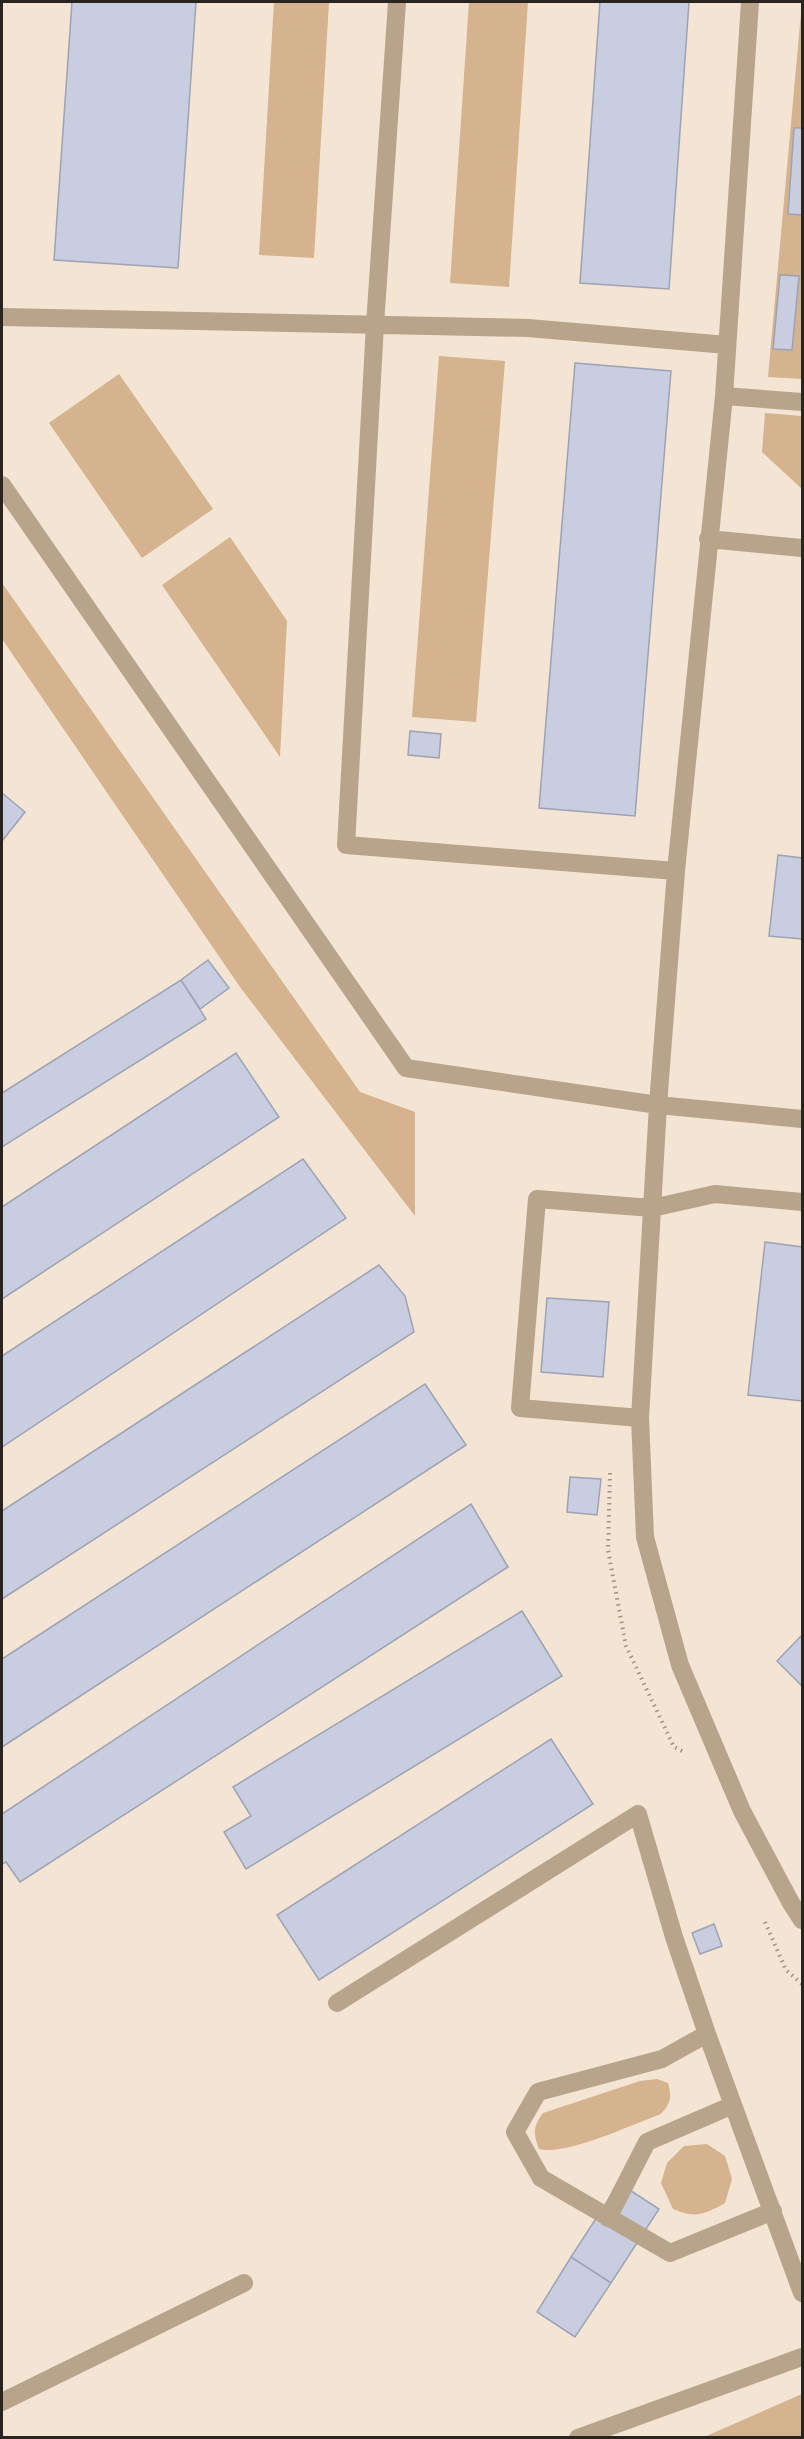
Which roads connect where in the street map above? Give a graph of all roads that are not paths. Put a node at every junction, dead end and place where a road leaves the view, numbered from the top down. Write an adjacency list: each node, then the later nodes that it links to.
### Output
1 (397, 2): 4 (street)
2 (750, 2): 5 (street)
3 (2, 317): 4 (street)
4 (375, 325): 5 (street); 11 (street)
5 (727, 345): 6 (street)
6 (724, 396): 7 (street); 9 (street)
7 (802, 402)
8 (2, 485): 12 (street)
9 (708, 539): 10 (street); 11 (street)
10 (802, 548)
11 (676, 871): 12 (street)
12 (658, 1105): 13 (street); 15 (street)
13 (802, 1119)
14 (802, 1202): 15 (street)
15 (652, 1208): 16 (street); 16 (street)
16 (640, 1418): 17 (street)
17 (802, 1920)
18 (337, 2003): 19 (street)
19 (706, 2034): 20 (street); 22 (street)
20 (733, 2105): 21 (street); 22 (street)
21 (772, 2211): 22 (street); 24 (street)
22 (608, 2218)
23 (244, 2283): 26 (street)
24 (802, 2293)
25 (802, 2358): 27 (street)
26 (2, 2402)
27 (578, 2438)

